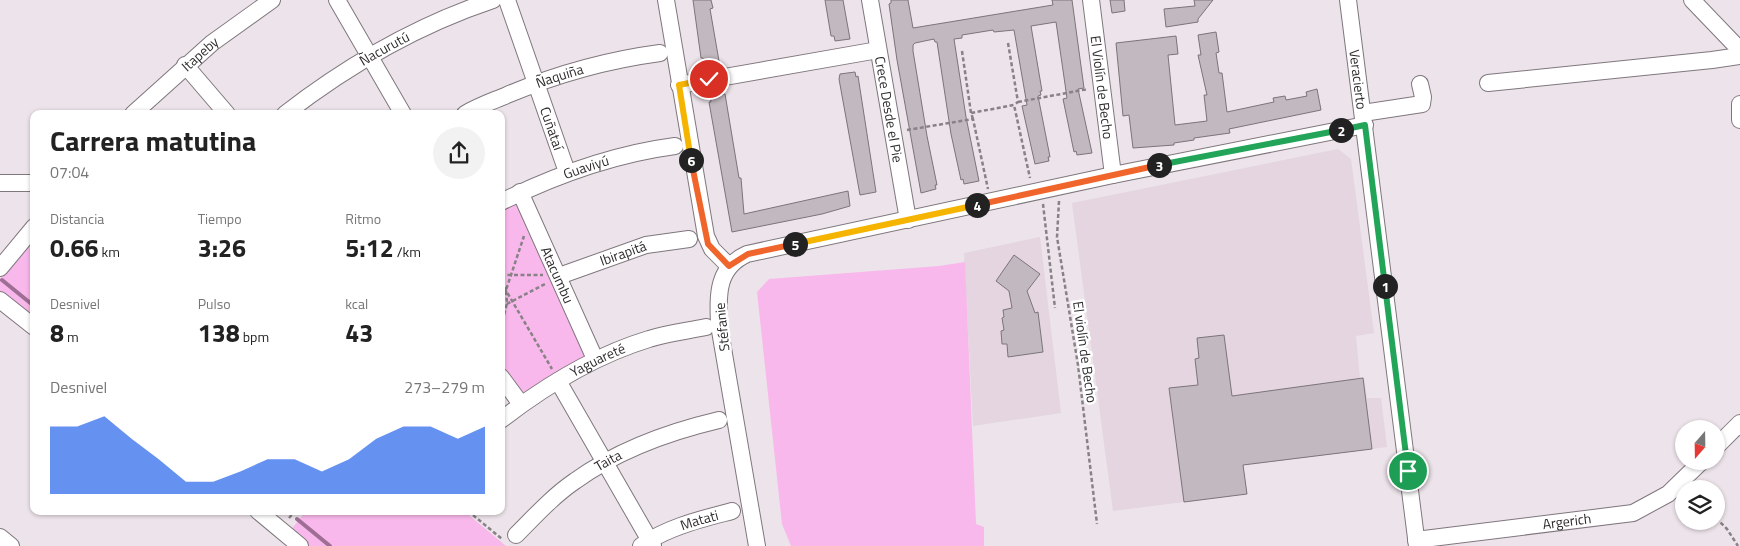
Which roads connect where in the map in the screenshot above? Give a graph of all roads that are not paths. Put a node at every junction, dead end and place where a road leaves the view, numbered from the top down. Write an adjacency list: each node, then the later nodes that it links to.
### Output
1 (272, 0): 15 (street, Itapeby)
2 (336, 0): 14 (street)
3 (493, 0): 14 (street, Ñacurutú)
4 (507, 0): 16 (street, Cuñataí)
5 (666, 0): 19 (street)
6 (870, 0): 10 (street, Crece Desde el Pie)
7 (1090, 0): 30 (street, El Violín de Becho)
8 (1348, 0): 26 (street, Veracierto)
9 (1692, 0): 11 (street)
10 (878, 50): 19 (street); 35 (street, Crece Desde el Pie)
11 (1740, 50)
12 (660, 53): 16 (street, Ñaquiña)
13 (1740, 56): 17 (street)
14 (369, 57): 23 (street, Ñacurutú); 24 (street)
15 (185, 65): 21 (street, Itapeby); 22 (street)
16 (536, 83): 25 (street, Ñaquiña); 29 (street, Cuñataí)
17 (1488, 83)
18 (1420, 84): 26 (street)
19 (679, 85): 38 (street)
20 (1740, 104): 27 (street)
21 (138, 110)
22 (224, 110)
23 (291, 110)
24 (400, 110)
25 (474, 110)
26 (1364, 119): 30 (street); 58 (street, Veracierto)
27 (1740, 120)
28 (675, 146): 29 (street, Guaviyú)
29 (567, 172): 33 (street, Guaviyú)
30 (1113, 175): 35 (street)
31 (0, 183): 32 (street)
32 (30, 184)
33 (520, 192): 34 (street, Guaviyú); 40 (street, Atacumbu)
34 (505, 200)
35 (908, 220): 38 (street)
36 (30, 232): 39 (street)
37 (689, 239): 40 (street, Ibirapitá)
38 (729, 266): 62 (street, Stéfanie)
39 (0, 268)
40 (559, 276): 44 (street, Atacumbu)
41 (0, 300): 42 (street)
42 (30, 324)
43 (706, 328): 44 (street, Yaguareté)
44 (595, 359): 45 (street, Yaguareté)
45 (558, 381): 47 (street, Yaguareté); 52 (street)
46 (505, 382): 47 (street)
47 (521, 404): 48 (street, Yaguareté)
48 (505, 417)
49 (719, 420): 52 (street, Taita)
50 (1740, 423): 51 (street)
51 (1725, 437)
52 (604, 462): 57 (street, Taita); 59 (street)
53 (1693, 470): 58 (street, Argerich)
54 (732, 511): 59 (street, Matati)
55 (263, 515): 61 (street)
56 (0, 537): 60 (street)
57 (512, 539)
58 (1416, 543)
59 (648, 544)
60 (11, 546)
61 (300, 546)
62 (758, 546)

